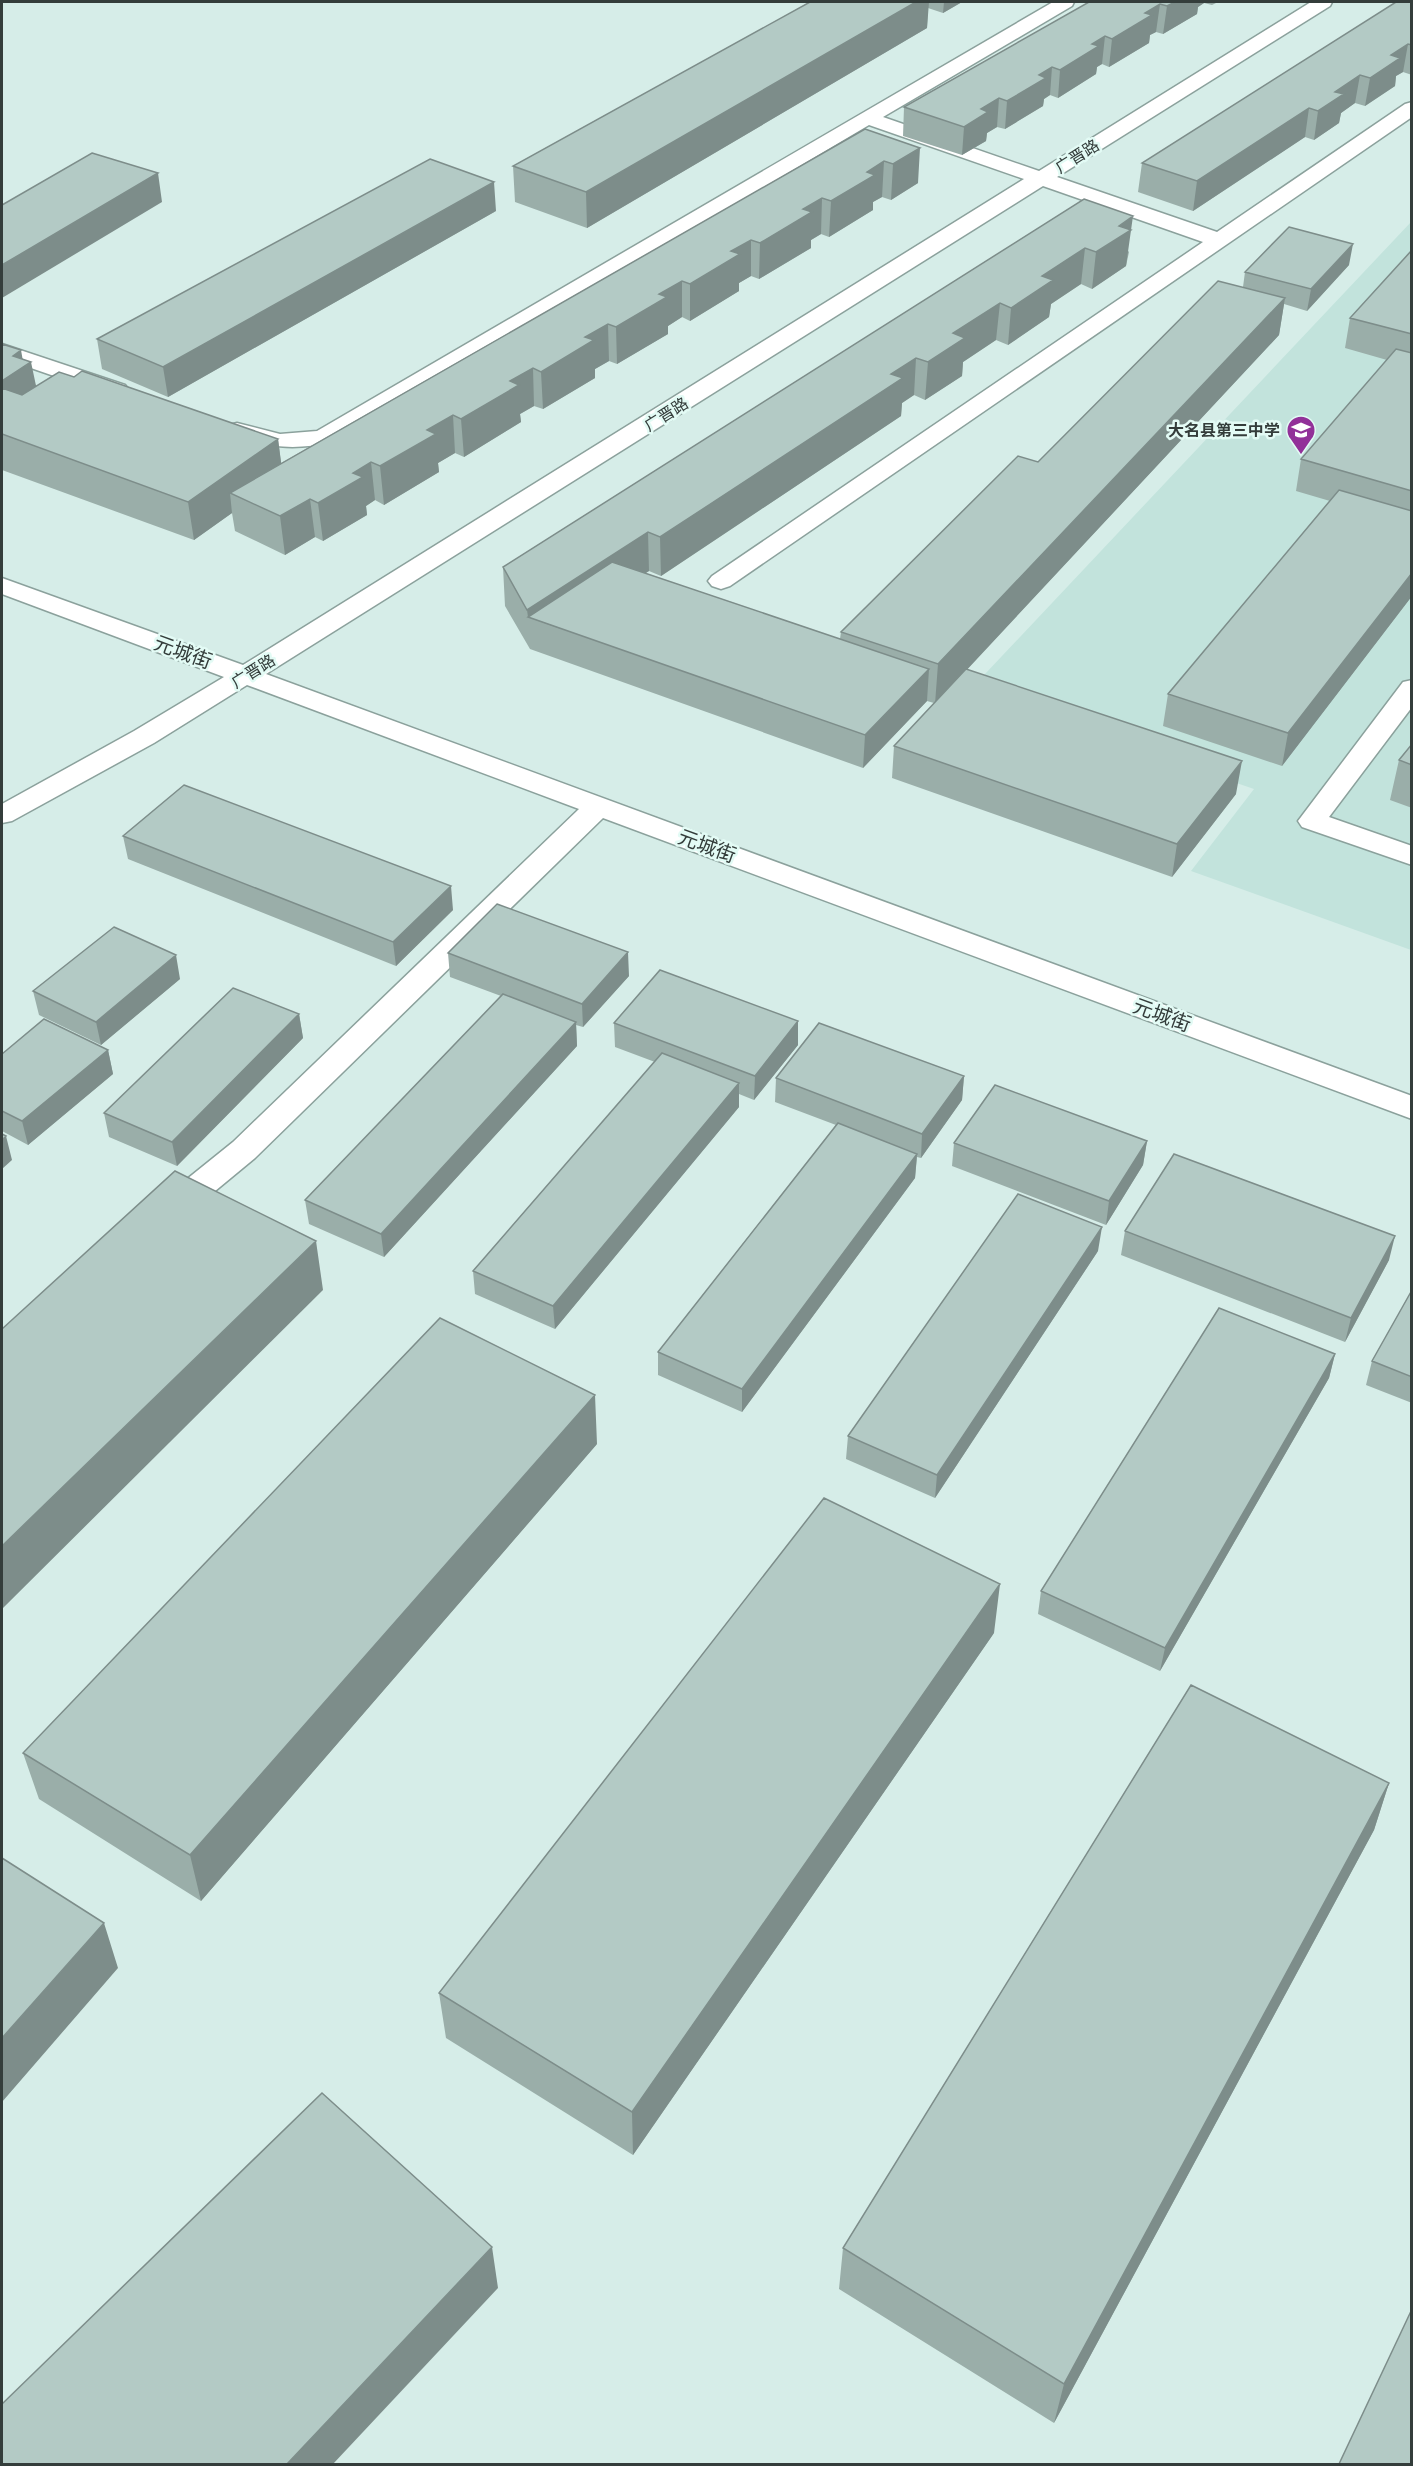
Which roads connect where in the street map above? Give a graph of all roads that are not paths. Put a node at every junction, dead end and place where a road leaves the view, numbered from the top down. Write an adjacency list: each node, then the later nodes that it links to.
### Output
1 (1065, 2): 4 (street)
2 (1323, 2): 5 (street, 广晋路)
3 (1412, 108): 6 (street)
4 (867, 118): 5 (street); 9 (street)
5 (1043, 177): 6 (street); 12 (street, 广晋路)
6 (1219, 240): 10 (street)
7 (2, 351): 8 (street)
8 (137, 396)
9 (215, 423)
10 (721, 581)
11 (2, 585): 12 (street, 元城街)
12 (246, 675): 14 (street, 元城街); 15 (street, 广晋路)
13 (1412, 688): 16 (street)
14 (599, 806): 17 (street, 元城街); 18 (street)
15 (2, 815)
16 (1412, 856)
17 (1412, 1108)
18 (146, 1231)

